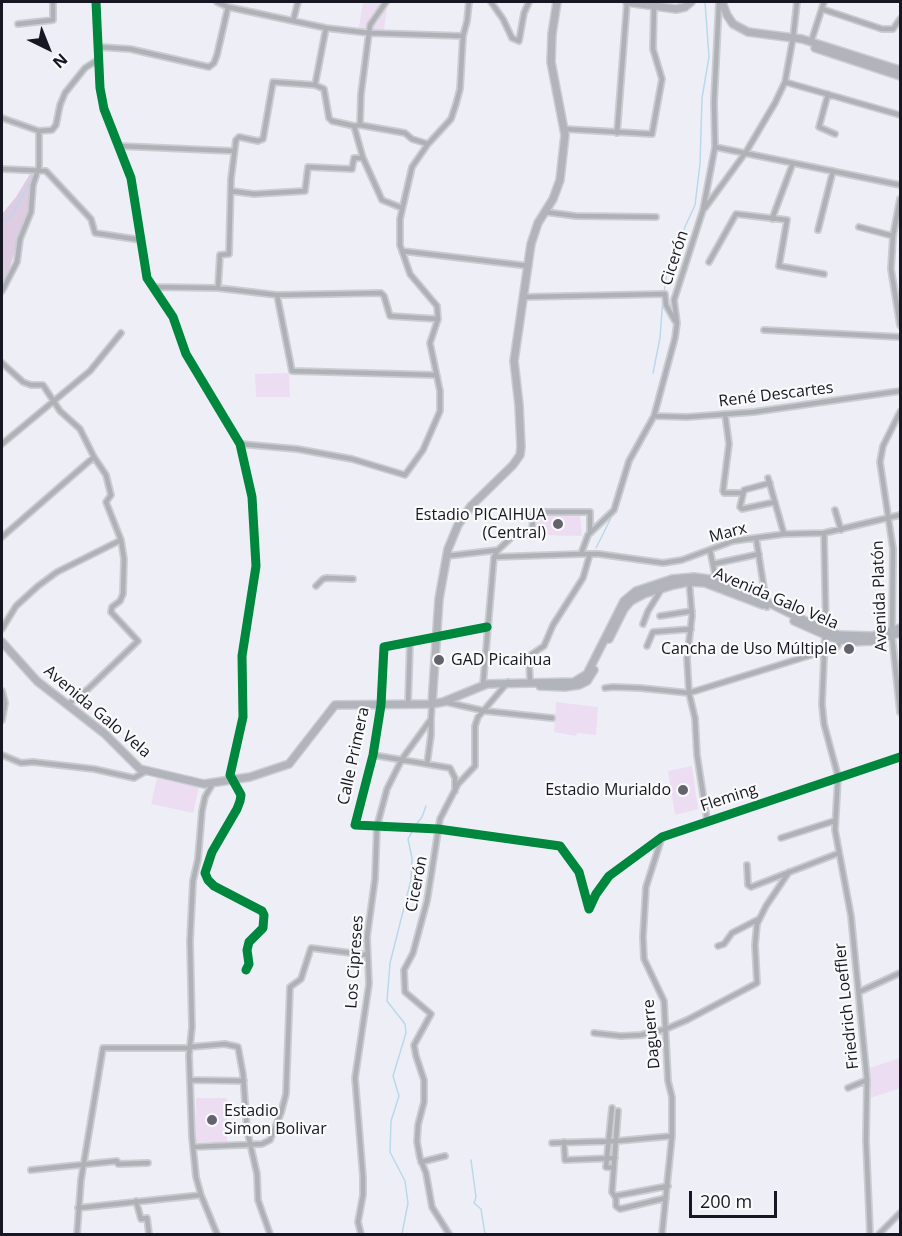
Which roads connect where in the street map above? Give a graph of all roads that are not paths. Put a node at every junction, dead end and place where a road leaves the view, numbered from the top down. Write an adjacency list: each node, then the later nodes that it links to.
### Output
1 (53, 2): 20 (street)
2 (96, 2): 26 (street)
3 (217, 2): 15 (street)
4 (298, 2): 19 (street)
5 (386, 2): 22 (street)
6 (468, 2): 23 (street)
7 (491, 2): 8 (street)
8 (529, 2)
9 (556, 2): 37 (main road)
10 (627, 2): 16 (main road); 39 (street)
11 (691, 2): 16 (main road)
12 (721, 2): 24 (main road); 43 (street, Cicerón)
13 (797, 2): 24 (street)
14 (824, 2): 17 (street)
15 (232, 5): 19 (street); 26 (street)
16 (654, 6): 39 (street)
17 (822, 9): 18 (street); 25 (street)
18 (900, 19)
19 (293, 21): 21 (street)
20 (18, 24)
21 (326, 28): 22 (street); 31 (street)
22 (369, 33): 23 (street); 35 (street)
23 (463, 36): 41 (street)
24 (793, 38): 25 (main road); 29 (main road); 30 (street)
25 (811, 42): 28 (main road)
26 (99, 47): 27 (street)
27 (99, 59): 38 (street); 42 (street)
28 (900, 70)
29 (900, 76)
30 (785, 82): 32 (street); 45 (street)
31 (315, 85): 36 (street); 44 (street)
32 (828, 94): 33 (street); 40 (street)
33 (900, 115)
34 (2, 118): 38 (street)
35 (360, 125): 36 (street); 41 (street)
36 (354, 126): 46 (street)
37 (564, 129): 39 (street); 56 (main road)
38 (39, 131): 49 (street)
39 (617, 133)
40 (835, 134)
41 (428, 144): 54 (street)
42 (119, 146): 44 (street); 63 (street)
43 (716, 147): 45 (street); 55 (street, Cicerón)
44 (233, 151): 52 (street)
45 (746, 152): 47 (street); 55 (street)
46 (363, 158): 52 (street); 54 (street)
47 (793, 163): 50 (street); 58 (street)
48 (2, 169): 49 (street)
49 (38, 170): 63 (street); 70 (street)
50 (833, 171): 51 (street); 61 (street)
51 (900, 185)
52 (231, 191): 69 (street)
53 (900, 200): 59 (street)
54 (402, 208): 64 (street)
55 (703, 210): 75 (street, Cicerón)
56 (545, 212): 57 (street); 66 (main road)
57 (656, 218)
58 (772, 219): 65 (street); 67 (street)
59 (898, 223): 62 (street)
60 (859, 227): 62 (street)
61 (818, 230)
62 (893, 236): 73 (street)
63 (141, 240): 68 (street)
64 (402, 251): 66 (street); 74 (street)
65 (710, 262)
66 (529, 266): 72 (main road)
67 (824, 274)
68 (153, 287): 69 (street); 88 (street)
69 (218, 288): 71 (street)
70 (2, 291)
71 (277, 295): 74 (street); 81 (street)
72 (523, 297): 75 (street); 107 (main road)
73 (898, 301): 76 (street)
74 (438, 319): 81 (street)
75 (677, 323): 86 (street, Cicerón)
76 (900, 325)
77 (764, 330): 79 (street)
78 (121, 333): 83 (street)
79 (900, 337)
80 (2, 363): 83 (street)
81 (436, 375): 88 (street)
82 (900, 391): 85 (street, René Descartes)
83 (54, 401): 87 (street); 89 (street)
84 (900, 412): 94 (street, Avenida Platón)
85 (725, 414): 86 (street, René Descartes); 90 (street)
86 (654, 416): 98 (street, Cicerón)
87 (2, 444)
88 (240, 444): 155 (street)
89 (94, 457): 99 (street); 101 (street)
90 (742, 494): 91 (street); 91 (street)
91 (775, 502): 97 (street)
92 (835, 510): 95 (street)
93 (900, 515): 94 (street, Marx)
94 (888, 520): 95 (street, Marx); 124 (street, Avenida Platón)
95 (841, 530): 96 (street, Marx)
96 (824, 532): 97 (street, Marx); 123 (street)
97 (784, 534): 100 (street, Marx)
98 (588, 535): 102 (street); 104 (street)
99 (2, 537)
100 (756, 538): 103 (street, Marx); 106 (street)
101 (121, 540): 121 (street); 142 (street)
102 (498, 550): 107 (street); 108 (street)
103 (710, 550): 105 (street, Marx); 109 (street)
104 (581, 554): 105 (street, Marx); 108 (street, Marx)
105 (590, 554): 134 (street)
106 (759, 555): 109 (street); 115 (street)
107 (447, 556): 126 (main road)
108 (494, 557): 119 (street)
109 (713, 564): 112 (street)
110 (353, 579): 113 (street)
111 (689, 580): 112 (main road, Avenida Galo Vela); 114 (main road, Avenida Galo Vela); 115 (main road, Avenida Galo Vela); 116 (street); 134 (main road, Avenida Galo Vela)
112 (716, 580): 115 (main road, Avenida Galo Vela)
113 (316, 586)
114 (662, 588): 118 (street); 135 (main road, Avenida Galo Vela)
115 (767, 604): 123 (main road, Avenida Galo Vela)
116 (692, 611): 117 (street); 122 (street)
117 (660, 616)
118 (643, 624)
119 (487, 627): 126 (street); 136 (street)
120 (900, 628): 124 (main road, Avenida Galo Vela)
121 (2, 629)
122 (691, 629): 130 (street); 139 (street)
123 (826, 633): 124 (main road, Avenida Galo Vela); 127 (main road, Avenida Galo Vela); 131 (street)
124 (892, 633): 125 (main road, Avenida Galo Vela); 127 (main road, Avenida Galo Vela); 132 (street, Avenida Platón)
125 (900, 633)
126 (436, 635): 129 (street); 141 (main road)
127 (840, 640): 131 (street)
128 (2, 642): 142 (main road, Avenida Galo Vela)
129 (410, 642): 143 (street, Calle Primera); 144 (street)
130 (646, 646)
131 (825, 651): 139 (street); 157 (street)
132 (895, 662): 133 (street); 146 (street, Avenida Platón)
133 (900, 669)
134 (530, 681): 135 (main road, Avenida Galo Vela)
135 (510, 682): 136 (main road, Avenida Galo Vela); 145 (street, Cicerón)
136 (483, 685): 140 (main road, Avenida Galo Vela)
137 (605, 688): 139 (street)
138 (2, 691): 149 (street)
139 (689, 693): 162 (street)
140 (443, 702): 141 (main road, Avenida Galo Vela); 145 (street)
141 (432, 704): 144 (main road, Avenida Galo Vela); 148 (street)
142 (67, 705): 156 (main road, Avenida Galo Vela)
143 (381, 705): 144 (main road, Avenida Galo Vela); 151 (street, Calle Primera); 158 (main road, Avenida Galo Vela)
144 (408, 705)
145 (485, 711): 147 (street); 161 (street, Cicerón)
146 (900, 712)
147 (552, 718)
148 (431, 719): 153 (street, Los Cipreses); 154 (street)
149 (2, 720)
150 (2, 755): 156 (street)
151 (373, 755): 153 (street); 164 (street, Calle Primera)
152 (900, 757): 157 (street, Fleming)
153 (402, 759): 154 (street); 164 (street, Los Cipreses)
154 (428, 764): 161 (street)
155 (233, 768): 158 (street); 159 (street)
156 (146, 771): 160 (main road, Avenida Galo Vela)
157 (838, 776): 162 (street, Fleming); 163 (street, Friedrich Loeffler)
158 (250, 777): 159 (main road, Avenida Galo Vela)
159 (234, 780): 160 (main road, Avenida Galo Vela); 174 (street)
160 (213, 783): 179 (street)
161 (455, 790): 165 (street, Cicerón)
162 (707, 820): 166 (street, Fleming)
163 (834, 821): 167 (street); 168 (street, Friedrich Loeffler)
164 (377, 826): 165 (street); 173 (street, Los Cipreses)
165 (438, 829): 166 (street, Fleming); 196 (street, Cicerón)
166 (662, 837): 177 (street, Daguerre)
167 (781, 838)
168 (839, 853): 170 (street); 176 (street, Friedrich Loeffler)
169 (747, 866): 170 (street)
170 (789, 872): 171 (street)
171 (759, 919): 172 (street); 177 (street)
172 (718, 946)
173 (367, 955): 191 (street); 212 (street, Los Cipreses)
174 (246, 970)
175 (900, 973): 176 (street)
176 (859, 992): 182 (street, Friedrich Loeffler)
177 (666, 1029): 178 (street); 186 (street, Daguerre)
178 (594, 1033)
179 (190, 1047): 180 (street); 181 (street); 198 (street)
180 (190, 1080): 181 (street); 192 (street)
181 (243, 1080): 191 (street)
182 (867, 1080): 183 (street); 215 (street, Friedrich Loeffler)
183 (849, 1088)
184 (612, 1108): 187 (street)
185 (618, 1111): 188 (street)
186 (672, 1136): 188 (street); 201 (street, Daguerre)
187 (609, 1141): 188 (street); 189 (street); 194 (street)
188 (617, 1141): 195 (street)
189 (564, 1142): 190 (street); 194 (street)
190 (552, 1143)
191 (250, 1145): 192 (street); 211 (street)
192 (193, 1147): 202 (street)
193 (445, 1156): 196 (street)
194 (607, 1158): 195 (street); 199 (street)
195 (615, 1158): 199 (street)
196 (422, 1162): 213 (street)
197 (148, 1163): 198 (street)
198 (84, 1164): 200 (street); 206 (street)
199 (614, 1168): 203 (street)
200 (31, 1170)
201 (668, 1186): 203 (street); 204 (street, Daguerre)
202 (201, 1195): 205 (street); 210 (street)
203 (615, 1196): 204 (street)
204 (666, 1198): 214 (street, Daguerre)
205 (136, 1201): 206 (street); 209 (street)
206 (78, 1208): 208 (street)
207 (900, 1214): 216 (street)
208 (77, 1234)
209 (149, 1234)
210 (217, 1234)
211 (270, 1234)
212 (361, 1234)
213 (449, 1234)
214 (662, 1234)
215 (870, 1234)
216 (879, 1234)

